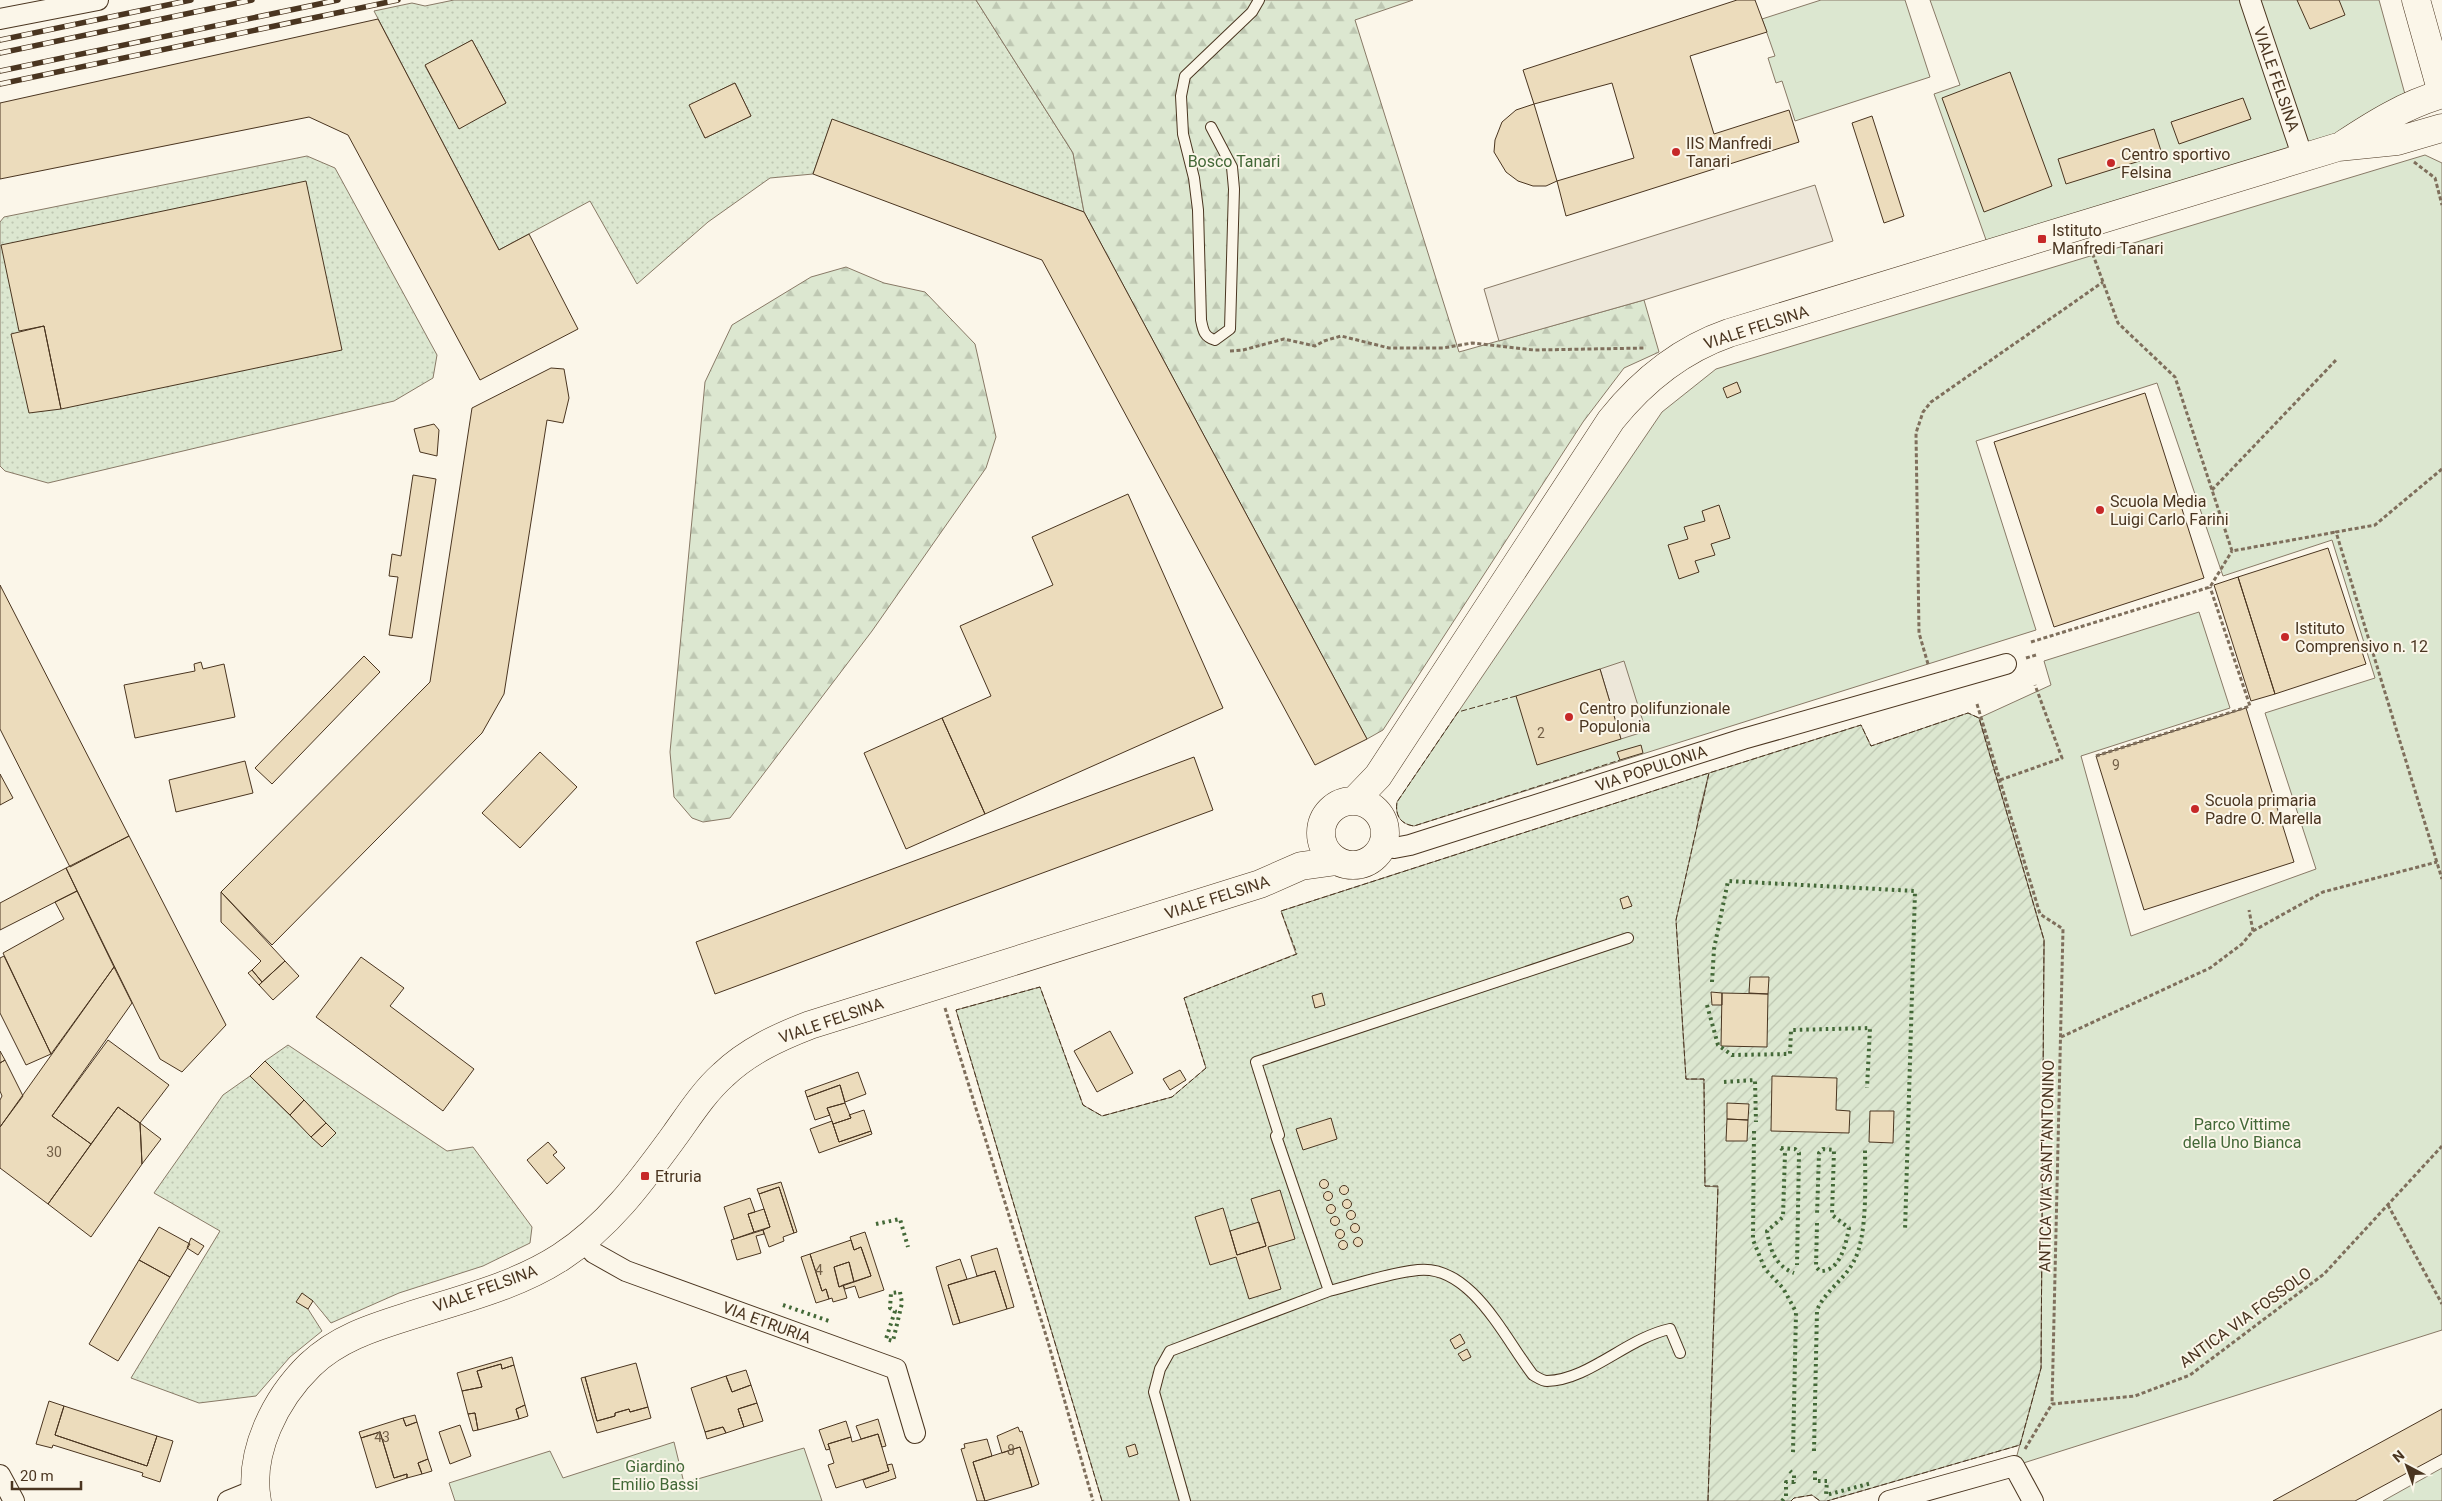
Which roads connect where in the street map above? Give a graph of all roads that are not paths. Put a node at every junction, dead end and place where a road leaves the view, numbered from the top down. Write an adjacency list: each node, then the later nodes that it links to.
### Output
1 (98, 0): 5 (street)
2 (1258, 0): 7 (lane)
3 (2250, 0): 10 (street, VIALE FELSINA)
4 (2416, 0): 6 (street)
5 (0, 19)
6 (2442, 94): 9 (street, VIALE FELSINA)
7 (1211, 127)
8 (2442, 128): 9 (street, VIALE FELSINA)
9 (2338, 147): 10 (street, VIALE FELSINA)
10 (2303, 158): 12 (street, VIALE FELSINA)
11 (2006, 664): 13 (street, VIA POPULONIA)
12 (1364, 804): 13 (street); 14 (street, VIALE FELSINA)
13 (1382, 846): 14 (street)
14 (1330, 852): 16 (street, VIALE FELSINA)
15 (1628, 938): 17 (lane)
16 (583, 1241): 19 (street, VIA ETRURIA); 21 (street, VIALE FELSINA)
17 (1329, 1291): 18 (lane); 24 (lane)
18 (1680, 1353)
19 (915, 1433)
20 (0, 1474): 22 (street)
21 (256, 1496): 23 (street)
22 (14, 1501)
23 (228, 1501)
24 (1185, 1501)
25 (1889, 1501): 26 (street)
26 (2033, 1501)

